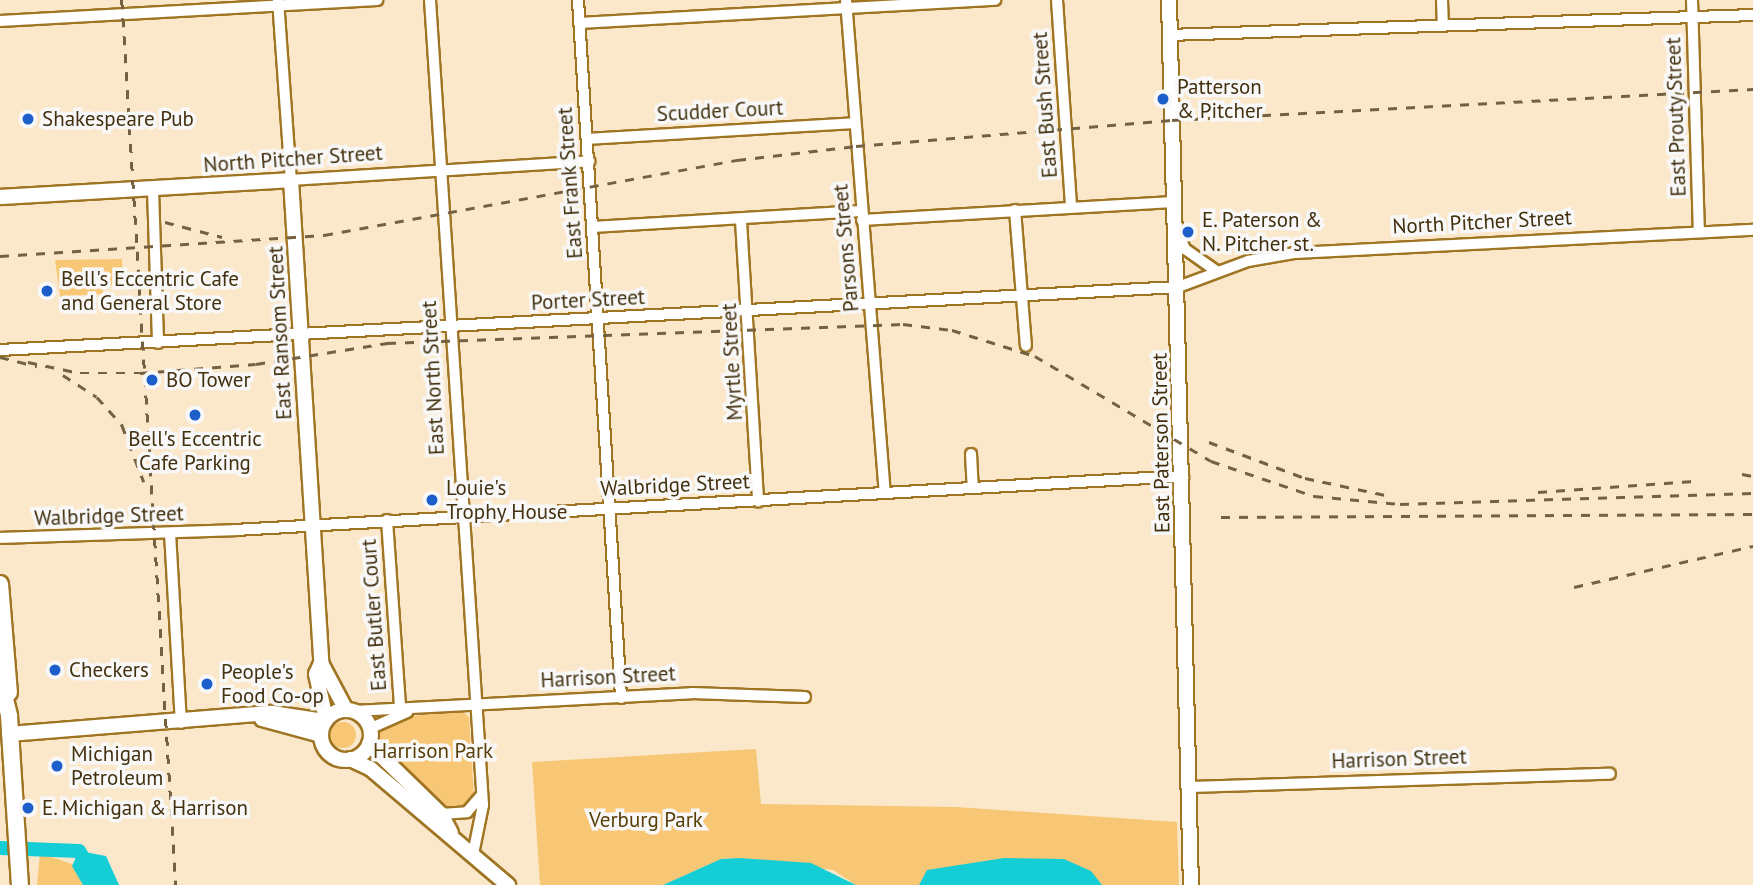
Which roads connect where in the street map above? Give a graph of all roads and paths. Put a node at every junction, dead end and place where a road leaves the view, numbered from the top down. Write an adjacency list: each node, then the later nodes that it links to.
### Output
1 (377, 0): 10 (street)
2 (430, 0): 21 (street, East North Street)
3 (578, 0): 15 (street, East Frank Street)
4 (995, 0): 9 (street)
5 (1057, 0): 26 (street, East Bush Street)
6 (1169, 0): 17 (street, East Paterson Street)
7 (1442, 0): 16 (street)
8 (1692, 0): 13 (street, East Prouty Street)
9 (960, 1): 11 (street)
10 (278, 3): 14 (street); 22 (street, East Ransom Street)
11 (846, 4): 15 (street); 18 (street, Parsons Street)
12 (1753, 15): 13 (street)
13 (1693, 17): 16 (street); 33 (street, East Prouty Street)
14 (0, 21)
15 (579, 23): 19 (street, East Frank Street)
16 (1443, 25): 17 (street)
17 (1169, 35): 25 (street, East Paterson Street)
18 (854, 122): 19 (street, Scudder Court); 28 (street, Parsons Street)
19 (587, 139): 20 (street, East Frank Street)
20 (589, 161): 21 (street, North Pitcher Street); 31 (street, East Frank Street)
21 (439, 170): 22 (street, North Pitcher Street); 40 (street, East North Street)
22 (291, 180): 23 (street, North Pitcher Street); 41 (street, East Ransom Street)
23 (153, 190): 24 (street, North Pitcher Street); 42 (street)
24 (0, 197)
25 (1173, 202): 26 (street); 30 (street, East Paterson Street)
26 (1071, 208): 27 (street)
27 (1015, 210): 28 (street); 36 (street)
28 (862, 216): 29 (street); 37 (street, Parsons Street)
29 (741, 221): 31 (street); 38 (street, Myrtle Street)
30 (1174, 224): 34 (street); 35 (street, East Paterson Street)
31 (593, 227): 39 (street, East Frank Street)
32 (1753, 230): 33 (street, North Pitcher Street)
33 (1699, 232): 34 (street, North Pitcher Street)
34 (1216, 271): 35 (street, North Pitcher Street)
35 (1178, 287): 36 (street, Porter Street); 46 (street, East Paterson Street)
36 (1022, 294): 37 (street, Porter Street); 43 (street)
37 (871, 302): 38 (street, Porter Street); 48 (street, Parsons Street)
38 (748, 310): 39 (street, Porter Street); 49 (street, Myrtle Street)
39 (598, 318): 40 (street, Porter Street); 50 (street, East Frank Street)
40 (449, 327): 41 (street, Porter Street); 51 (street, East North Street)
41 (302, 335): 42 (street, Porter Street); 53 (street, East Ransom Street)
42 (158, 343): 44 (street, Porter Street)
43 (1027, 346)
44 (0, 350)
45 (971, 454): 47 (street)
46 (1183, 476): 47 (street, Walbridge Street); 72 (street, East Paterson Street)
47 (973, 487): 48 (street, Walbridge Street)
48 (885, 492): 49 (street, Walbridge Street)
49 (758, 501): 50 (street, Walbridge Street)
50 (610, 508): 51 (street, Walbridge Street); 60 (street, East Frank Street)
51 (461, 515): 52 (street, Walbridge Street); 61 (street, East North Street)
52 (387, 520): 53 (street, Walbridge Street); 62 (street, East Butler Court)
53 (313, 524): 54 (street, Walbridge Street); 57 (street, East Ransom Street)
54 (170, 533): 55 (street, Walbridge Street); 66 (street)
55 (0, 538)
56 (0, 584): 65 (main road)
57 (321, 663): 64 (street, East Ransom Street); 67 (street, East Ransom Street)
58 (0, 679): 65 (main road)
59 (805, 697): 60 (street, Harrison Street)
60 (621, 698): 61 (street, Harrison Street)
61 (473, 704): 63 (street, Harrison Street); 73 (street, East North Street)
62 (400, 707): 63 (street, Harrison Street); 64 (street, Harrison Street)
63 (414, 708): 69 (street, Harrison Street)
64 (350, 710): 67 (street); 69 (street, East Ransom Street)
65 (9, 716): 68 (main road)
66 (181, 723): 67 (street); 68 (street)
67 (324, 725): 70 (street)
68 (5, 734): 77 (main road)
69 (369, 736): 70 (street); 74 (street, East Ransom Street)
70 (350, 759): 75 (street)
71 (1610, 774): 72 (street, Harrison Street)
72 (1188, 787): 79 (street, East Paterson Street)
73 (481, 796): 74 (street); 76 (street, East North Street)
74 (441, 814): 75 (street, East Ransom Street)
75 (451, 834): 76 (street)
76 (474, 854): 78 (street)
77 (20, 885)
78 (508, 885)
79 (1191, 885)

